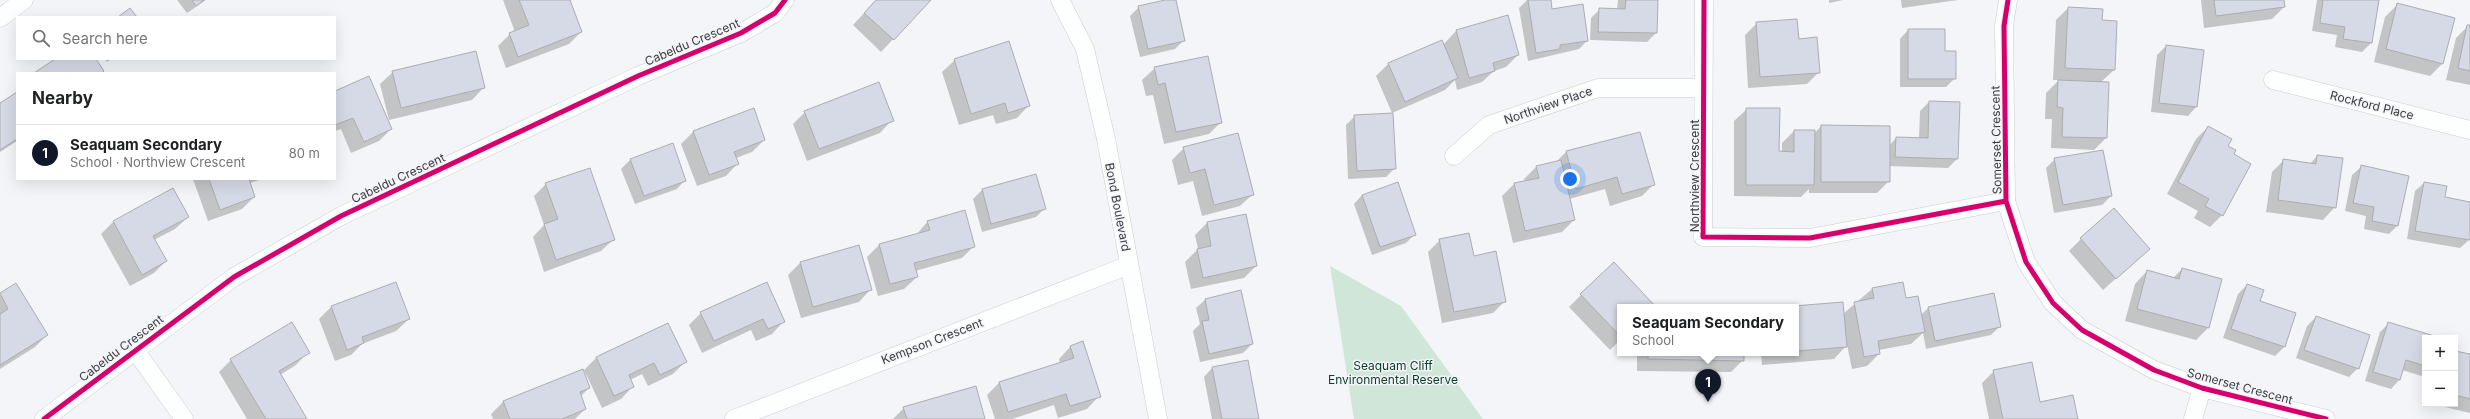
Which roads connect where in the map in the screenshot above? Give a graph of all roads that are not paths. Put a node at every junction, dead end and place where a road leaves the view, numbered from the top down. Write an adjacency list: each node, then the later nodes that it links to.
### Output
1 (24, 0): 6 (street)
2 (785, 0): 13 (street, Cabeldu Crescent)
3 (1060, 0): 12 (street, Bond Boulevard)
4 (1704, 0): 8 (street, Northview Crescent)
5 (2008, 0): 11 (street, Somerset Crescent)
6 (0, 18)
7 (2273, 80): 9 (street, Rockford Place)
8 (1703, 88): 10 (street, Northview Place); 11 (street, Northview Crescent)
9 (2470, 130)
10 (1454, 156)
11 (2006, 201): 14 (street, Somerset Crescent)
12 (1129, 266): 17 (street, Kempson Crescent); 18 (street, Bond Boulevard)
13 (135, 350): 15 (street, Cabeldu Crescent); 16 (street)
14 (2202, 388): 19 (street); 20 (street, Somerset Crescent)
15 (44, 419)
16 (184, 419)
17 (734, 419)
18 (1158, 419)
19 (2193, 419)
20 (2326, 419)

